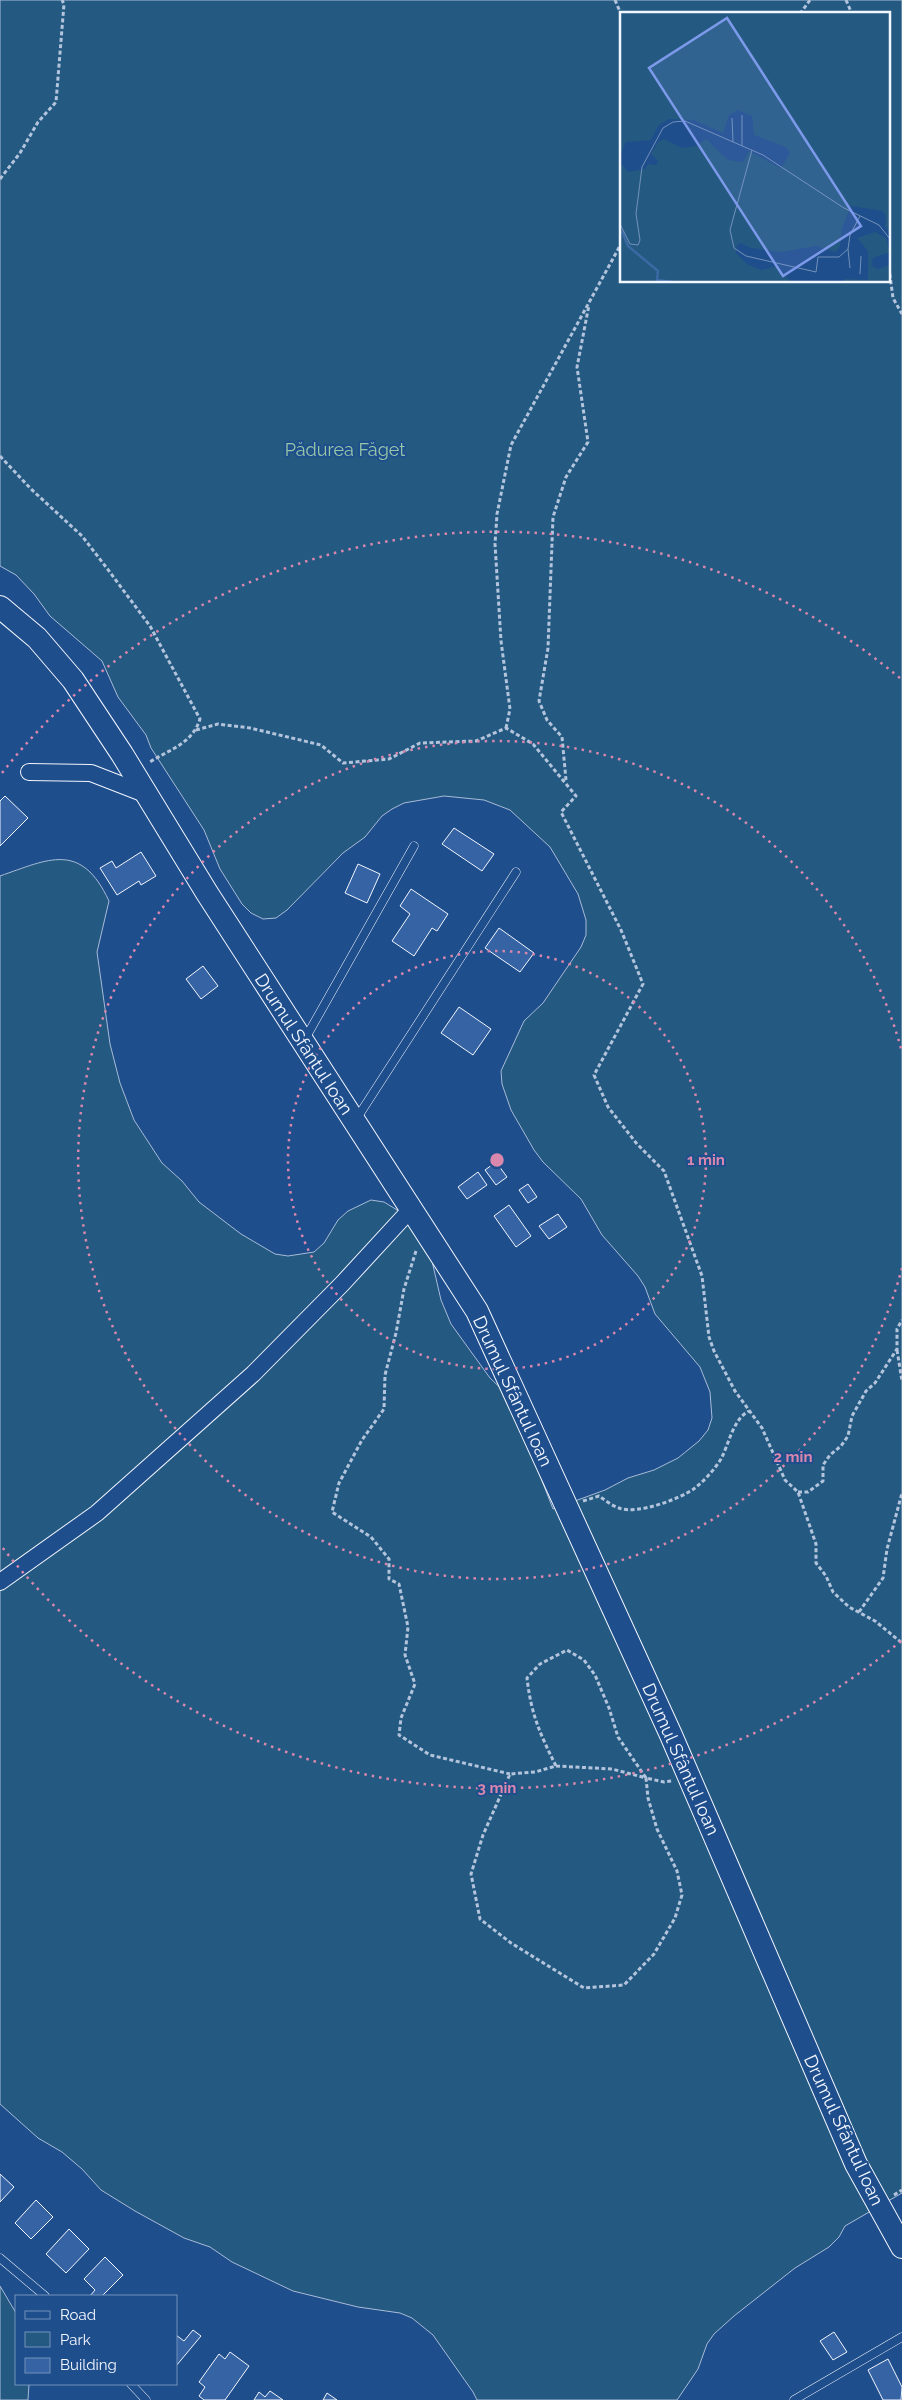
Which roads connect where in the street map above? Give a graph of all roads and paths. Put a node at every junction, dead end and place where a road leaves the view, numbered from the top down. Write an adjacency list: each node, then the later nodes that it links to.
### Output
1 (62, 0): 8 (path)
2 (615, 0): 5 (path)
3 (810, 0): 6 (path)
4 (846, 0): 7 (path)
5 (620, 12)
6 (801, 12)
7 (851, 12)
8 (0, 179)
9 (620, 246): 11 (path)
10 (890, 276): 12 (path)
11 (590, 302): 15 (path); 19 (path)
12 (902, 314)
13 (0, 456): 16 (path)
14 (0, 607): 18 (main road, Drumul Sfântul Ioan)
15 (506, 728): 16 (path); 19 (path)
16 (196, 730): 18 (path)
17 (29, 772): 20 (street)
18 (132, 772): 20 (main road, Drumul Sfântul Ioan)
19 (566, 782): 30 (path)
20 (145, 794): 23 (main road, Drumul Sfântul Ioan)
21 (414, 846): 23 (lane)
22 (516, 872): 24 (lane)
23 (303, 1042): 24 (main road, Drumul Sfântul Ioan)
24 (354, 1122): 25 (main road, Drumul Sfântul Ioan)
25 (411, 1209): 33 (main road, Drumul Sfântul Ioan); 34 (street)
26 (418, 1244): 38 (path)
27 (902, 1320): 28 (path)
28 (897, 1349): 29 (path); 31 (path)
29 (902, 1381)
30 (749, 1410): 31 (path); 33 (path)
31 (798, 1492): 35 (path)
32 (902, 1493): 35 (path)
33 (566, 1507): 39 (main road, Drumul Sfântul Ioan)
34 (0, 1582)
35 (859, 1612): 36 (path)
36 (902, 1643)
37 (556, 1766): 38 (path); 40 (path); 40 (path)
38 (510, 1774): 40 (path)
39 (689, 1777): 40 (path); 41 (main road, Drumul Sfântul Ioan)
40 (646, 1778)
41 (902, 2247)
42 (0, 2258): 43 (lane)
43 (44, 2295)
44 (902, 2337): 47 (lane)
45 (132, 2385): 46 (lane)
46 (146, 2400)
47 (794, 2400)

